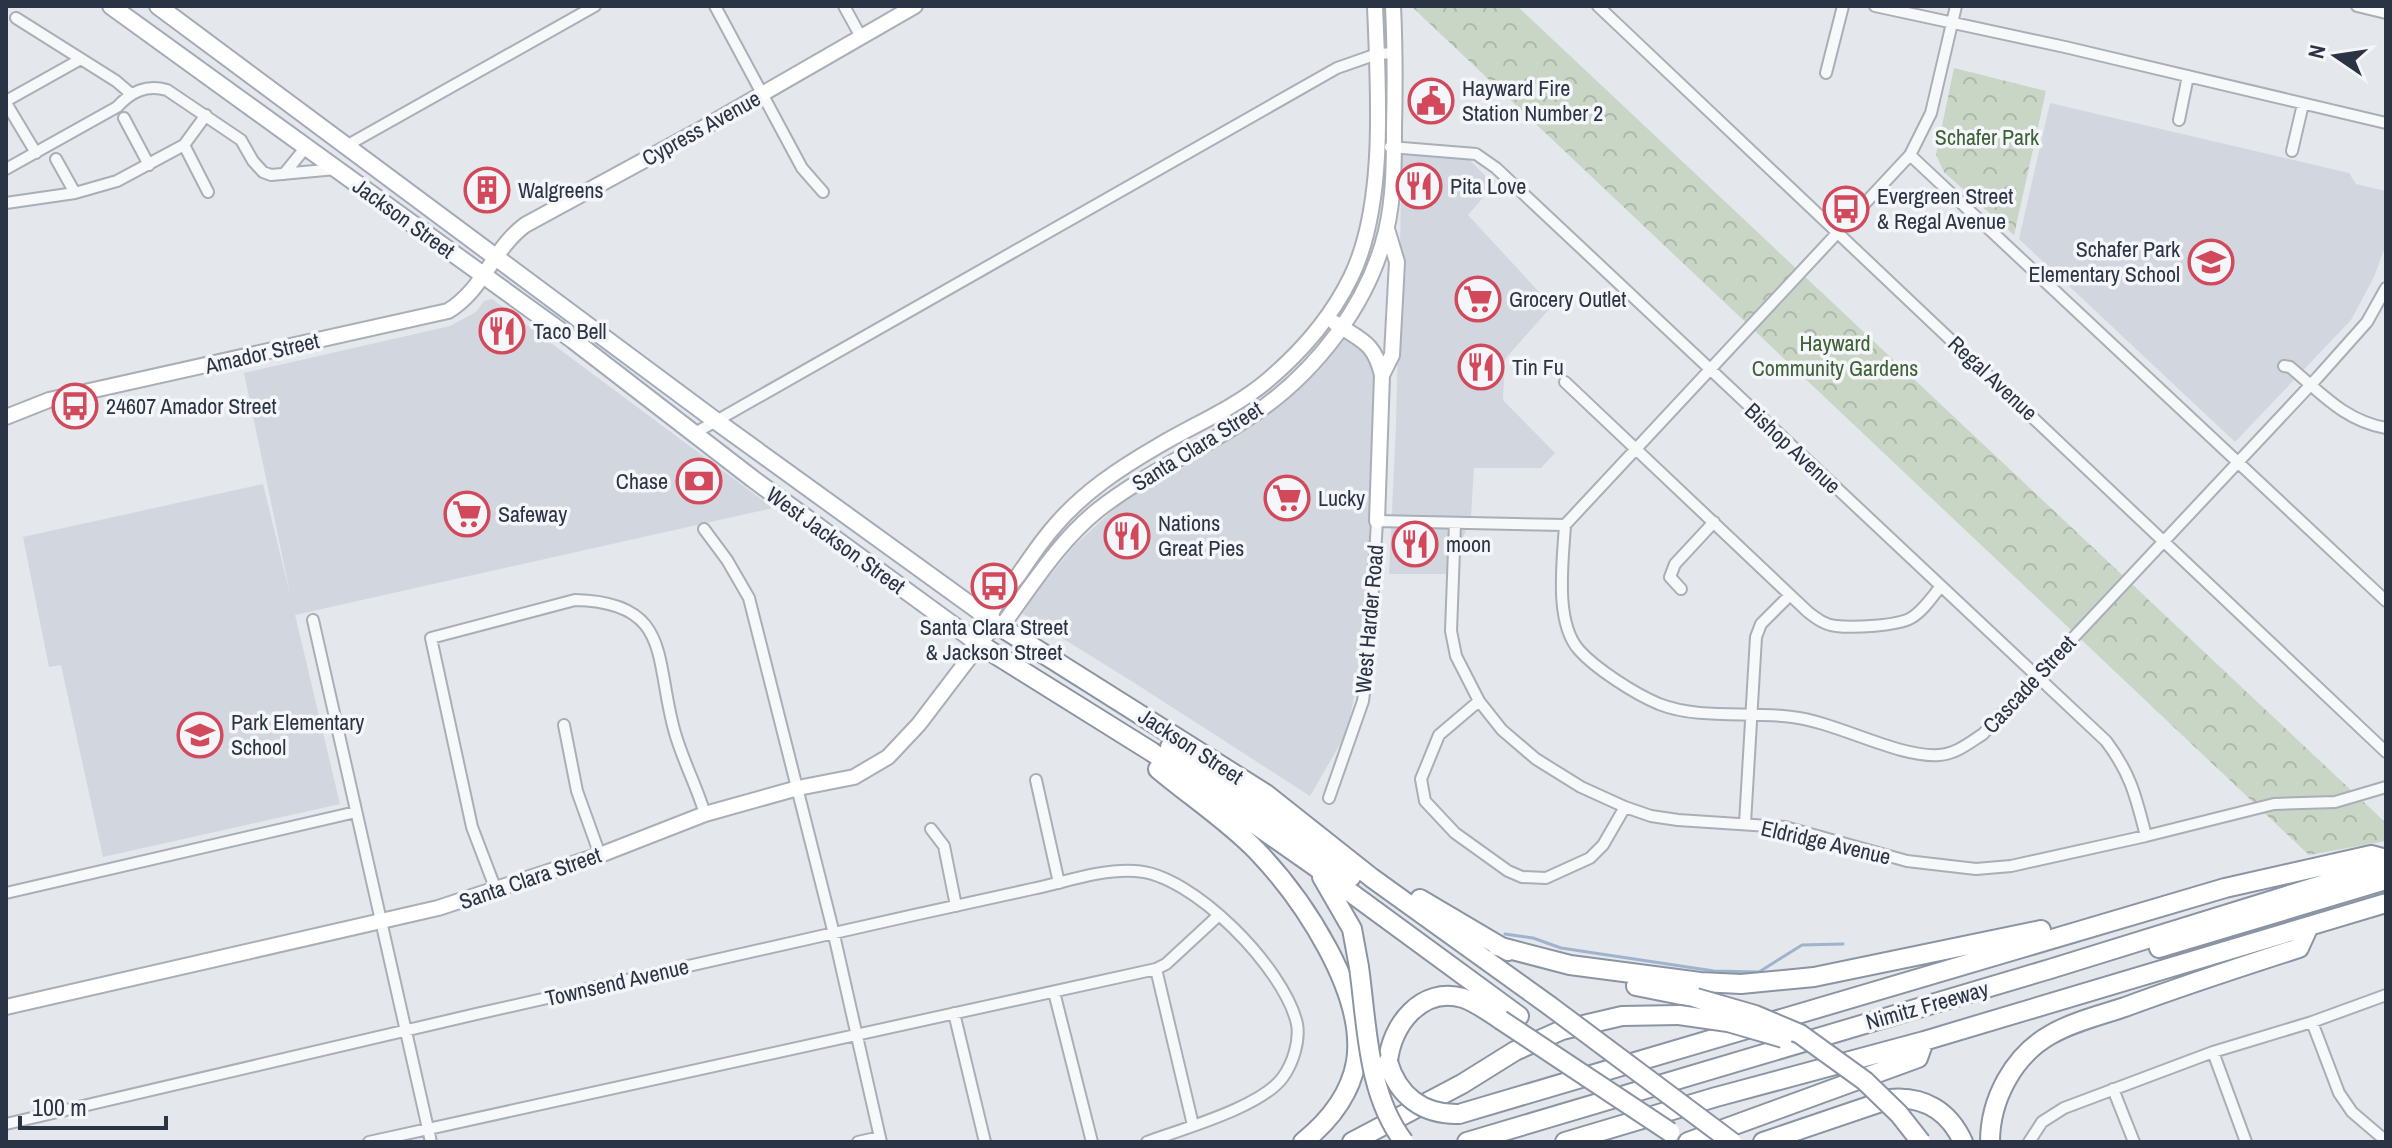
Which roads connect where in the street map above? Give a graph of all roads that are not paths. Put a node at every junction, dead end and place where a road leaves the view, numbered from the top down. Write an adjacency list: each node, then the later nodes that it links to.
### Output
1 (111, 6): 36 (main road, Jackson Street)
2 (158, 6): 35 (main road, Jackson Street)
3 (595, 6): 35 (street)
4 (715, 6): 24 (street)
5 (844, 6): 17 (street)
6 (915, 6): 17 (main road, Cypress Avenue)
7 (1375, 6): 19 (main road)
8 (1393, 6): 18 (main road)
9 (1598, 6): 51 (street, Regal Avenue)
10 (1843, 6): 21 (street)
11 (1875, 6): 16 (street)
12 (1956, 6): 16 (street)
13 (2357, 6): 14 (street)
14 (2386, 13)
15 (16, 18): 20 (street)
16 (1952, 23): 22 (street); 40 (street)
17 (861, 37): 24 (main road, Cypress Avenue)
18 (1395, 53): 19 (street); 28 (main road)
19 (1377, 54): 27 (main road); 63 (street)
20 (81, 59): 23 (street); 25 (street)
21 (1826, 73)
22 (2188, 76): 26 (street); 31 (street)
23 (130, 93): 29 (street); 39 (street)
24 (762, 94): 47 (street); 52 (main road, Cypress Avenue)
25 (6, 102): 39 (street)
26 (2303, 104): 32 (street); 38 (street)
27 (1377, 108): 28 (main road); 34 (main road)
28 (1394, 108): 37 (main road)
29 (206, 115): 33 (street); 45 (street)
30 (124, 118): 42 (street)
31 (2179, 120)
32 (2386, 123)
33 (184, 145): 42 (street); 46 (street)
34 (1376, 145): 37 (street, Bishop Avenue); 55 (main road, Santa Clara Street)
35 (346, 146): 36 (main road); 52 (main road, Jackson Street)
36 (306, 147): 44 (main road, Jackson Street); 45 (street)
37 (1394, 147): 50 (main road, Santa Clara Street); 58 (street, Bishop Avenue)
38 (2292, 151)
39 (36, 153): 43 (street)
40 (1910, 155): 51 (street); 67 (street)
41 (56, 159): 48 (street)
42 (149, 165): 48 (street)
43 (6, 169)
44 (337, 169): 45 (street); 53 (main road, Jackson Street)
45 (284, 174)
46 (208, 192)
47 (823, 192)
48 (75, 193): 49 (street)
49 (6, 203)
50 (1387, 229): 56 (main road, Santa Clara Street); 59 (main road)
51 (1838, 233): 58 (street); 73 (street, Regal Avenue)
52 (495, 257): 53 (main road, Amador Street); 63 (main road, Jackson Street)
53 (483, 275): 62 (main road, Amador Street); 65 (main road, Jackson Street)
54 (2386, 288): 61 (street, Cascade Street)
55 (1326, 317): 56 (main road, West Harder Road); 79 (main road, Santa Clara Street)
56 (1341, 327): 59 (main road, West Harder Road); 79 (main road, Santa Clara Street)
57 (2284, 366): 61 (street)
58 (1710, 370): 66 (street); 74 (street, Bishop Avenue)
59 (1382, 375): 68 (main road, West Harder Road)
60 (1565, 382): 66 (street)
61 (2311, 385): 64 (street); 67 (street, Cascade Street)
62 (6, 417)
63 (716, 421): 65 (street); 79 (main road, West Jackson Street)
64 (2386, 428)
65 (695, 433): 79 (main road, West Jackson Street)
66 (1635, 450): 69 (street); 71 (street)
67 (2238, 463): 73 (street, Cascade Street); 77 (street)
68 (1377, 521): 70 (street); 89 (street, West Harder Road)
69 (1714, 522): 75 (street); 76 (street)
70 (1455, 523): 71 (street); 81 (street, Eldridge Avenue)
71 (1565, 525): 82 (street, Cascade Street)
72 (704, 529): 88 (street)
73 (2165, 540): 80 (street, Cascade Street); 85 (street, Regal Avenue)
74 (1941, 586): 76 (street); 80 (street, Bishop Avenue)
75 (1681, 589)
76 (1790, 595): 82 (street)
77 (2386, 601)
78 (313, 620): 91 (street)
79 (989, 630): 84 (highway, Jackson Street); 88 (main road, Santa Clara Street); 99 (highway, Jackson Street); 113 (highway)
80 (2037, 676): 82 (street, Cascade Street); 95 (street, Bishop Avenue)
81 (1479, 701): 90 (street, Eldridge Avenue); 90 (street)
82 (1751, 714): 93 (street)
83 (564, 725): 96 (street)
84 (1143, 748): 98 (highway, Jackson Street); 138 (highway)
85 (2386, 752)
86 (1036, 780): 101 (street)
87 (2386, 787): 95 (street, Eldridge Avenue)
88 (798, 788): 92 (main road, Santa Clara Street); 110 (street)
89 (1329, 798)
90 (1625, 807): 93 (street, Eldridge Avenue)
91 (356, 812): 103 (street); 108 (street)
92 (705, 814): 96 (main road, Santa Clara Street); 102 (street)
93 (1745, 823): 95 (street, Eldridge Avenue)
94 (931, 829): 106 (street)
95 (2146, 836)
96 (600, 855): 102 (main road, Santa Clara Street)
97 (2386, 862): 105 (highway); 141 (highway, Nimitz Freeway)
98 (1313, 865): 118 (highway, Jackson Street); 140 (highway, bridge)
99 (1372, 878): 111 (highway); 113 (highway)
100 (2386, 880): 142 (highway)
101 (1059, 883): 106 (street, Townsend Avenue); 107 (street, Townsend Avenue)
102 (496, 890): 108 (main road, Santa Clara Street)
103 (6, 893)
104 (2386, 903): 109 (highway, Nimitz Freeway)
105 (2169, 904): 111 (highway); 118 (highway, bridge)
106 (956, 906): 110 (street, Townsend Avenue)
107 (1219, 915): 112 (street); 127 (street, Townsend Avenue)
108 (382, 922): 116 (main road, Santa Clara Street); 120 (street)
109 (2309, 926): 122 (highway, Nimitz Freeway); 148 (highway)
110 (834, 933): 120 (street, Townsend Avenue); 121 (street)
111 (1497, 946): 123 (highway, bridge)
112 (1156, 969): 114 (street); 127 (street)
113 (1502, 971): 144 (highway, bridge)
114 (1054, 992): 117 (street); 136 (street)
115 (2386, 995): 119 (street)
116 (6, 1007)
117 (954, 1013): 121 (street); 135 (street)
118 (1510, 1018): 129 (highway, bridge)
119 (2312, 1022): 124 (street); 131 (street)
120 (405, 1029): 126 (street, Townsend Avenue); 128 (street)
121 (858, 1033): 128 (street); 130 (street)
122 (1924, 1041): 129 (highway); 143 (highway, Nimitz Freeway)
123 (1823, 1052): 139 (highway, bridge); 146 (highway, bridge)
124 (2213, 1052): 125 (street); 151 (street)
125 (2113, 1089): 149 (street); 150 (street)
126 (6, 1124)
127 (1193, 1125): 137 (street, Townsend Avenue)
128 (428, 1128): 132 (street); 133 (street)
129 (1680, 1139)
130 (881, 1140): 134 (street)
131 (2386, 1141)
132 (369, 1142)
133 (431, 1142)
134 (858, 1142)
135 (985, 1142)
136 (1092, 1142)
137 (1147, 1142)
138 (1303, 1142)
139 (1352, 1142)
140 (1404, 1142)
141 (1467, 1142)
142 (1505, 1142)
143 (1565, 1142)
144 (1732, 1142)
145 (1763, 1142): 147 (highway)
146 (1921, 1142)
147 (1963, 1142)
148 (1990, 1142)
149 (2029, 1142)
150 (2134, 1142)
151 (2246, 1142)

